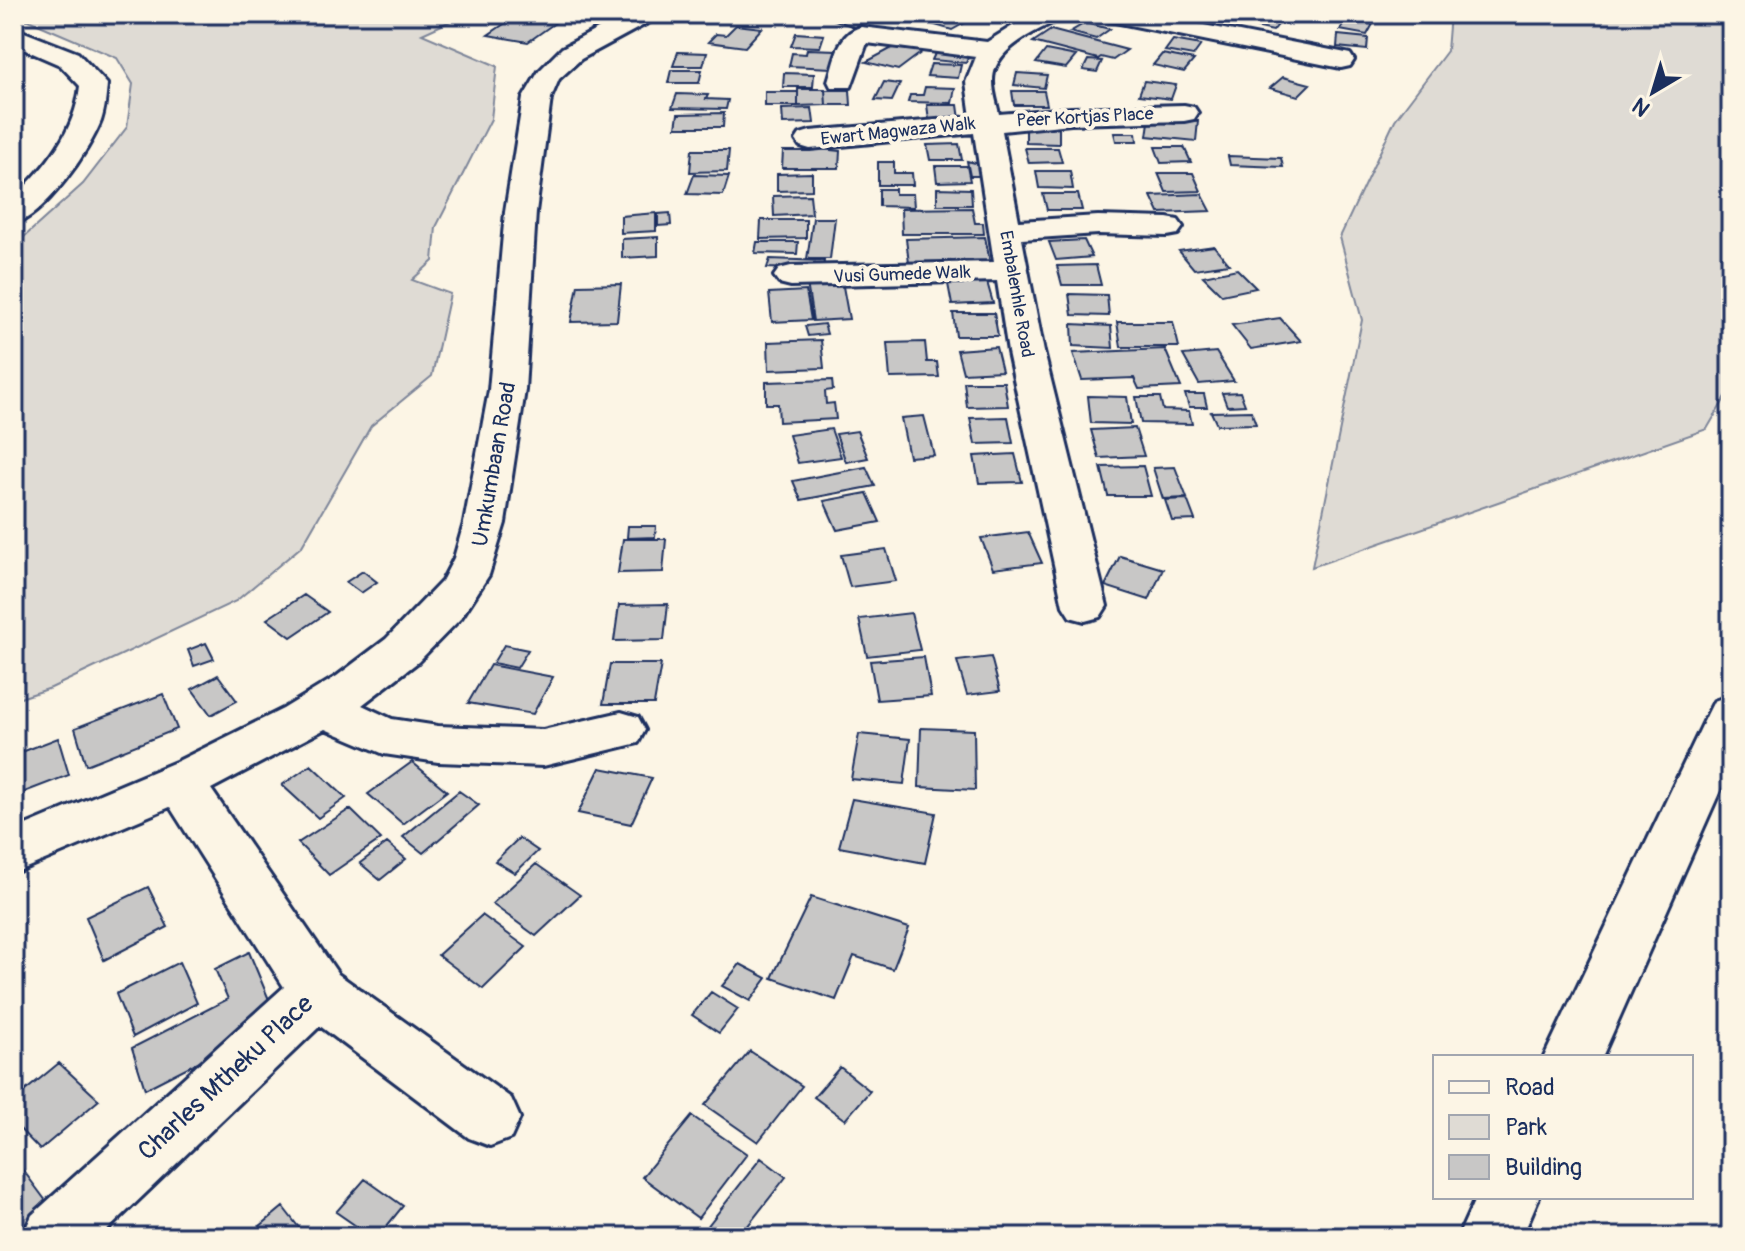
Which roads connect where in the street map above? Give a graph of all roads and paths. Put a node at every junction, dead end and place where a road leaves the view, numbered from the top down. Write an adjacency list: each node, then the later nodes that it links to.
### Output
1 (646, 14): 17 (main road, Umkumbaan Road)
2 (1051, 14): 5 (main road)
3 (1110, 14): 6 (main road)
4 (14, 36): 11 (main road)
5 (994, 51): 7 (main road); 9 (main road, Embalenhle Road)
6 (1341, 60)
7 (841, 81)
8 (1184, 113): 9 (main road, Peer Kortjas Place)
9 (986, 122): 10 (main road, Ewart Magwaza Walk); 13 (main road, Embalenhle Road)
10 (810, 140)
11 (14, 215)
12 (1167, 227): 13 (main road)
13 (1006, 231): 14 (main road, Embalenhle Road)
14 (1012, 271): 15 (main road, Vusi Gumede Walk); 16 (main road, Embalenhle Road)
15 (791, 276)
16 (1085, 606)
17 (322, 707): 19 (main road); 20 (main road, Umkumbaan Road)
18 (1731, 713): 23 (main road)
19 (621, 730)
20 (178, 780): 21 (main road, Umkumbaan Road); 22 (main road, Charles Mtheku Place)
21 (14, 852)
22 (318, 992): 24 (main road); 26 (main road, Charles Mtheku Place)
23 (1574, 1055)
24 (490, 1118)
25 (1507, 1199): 27 (main road)
26 (54, 1237)
27 (1490, 1237)

